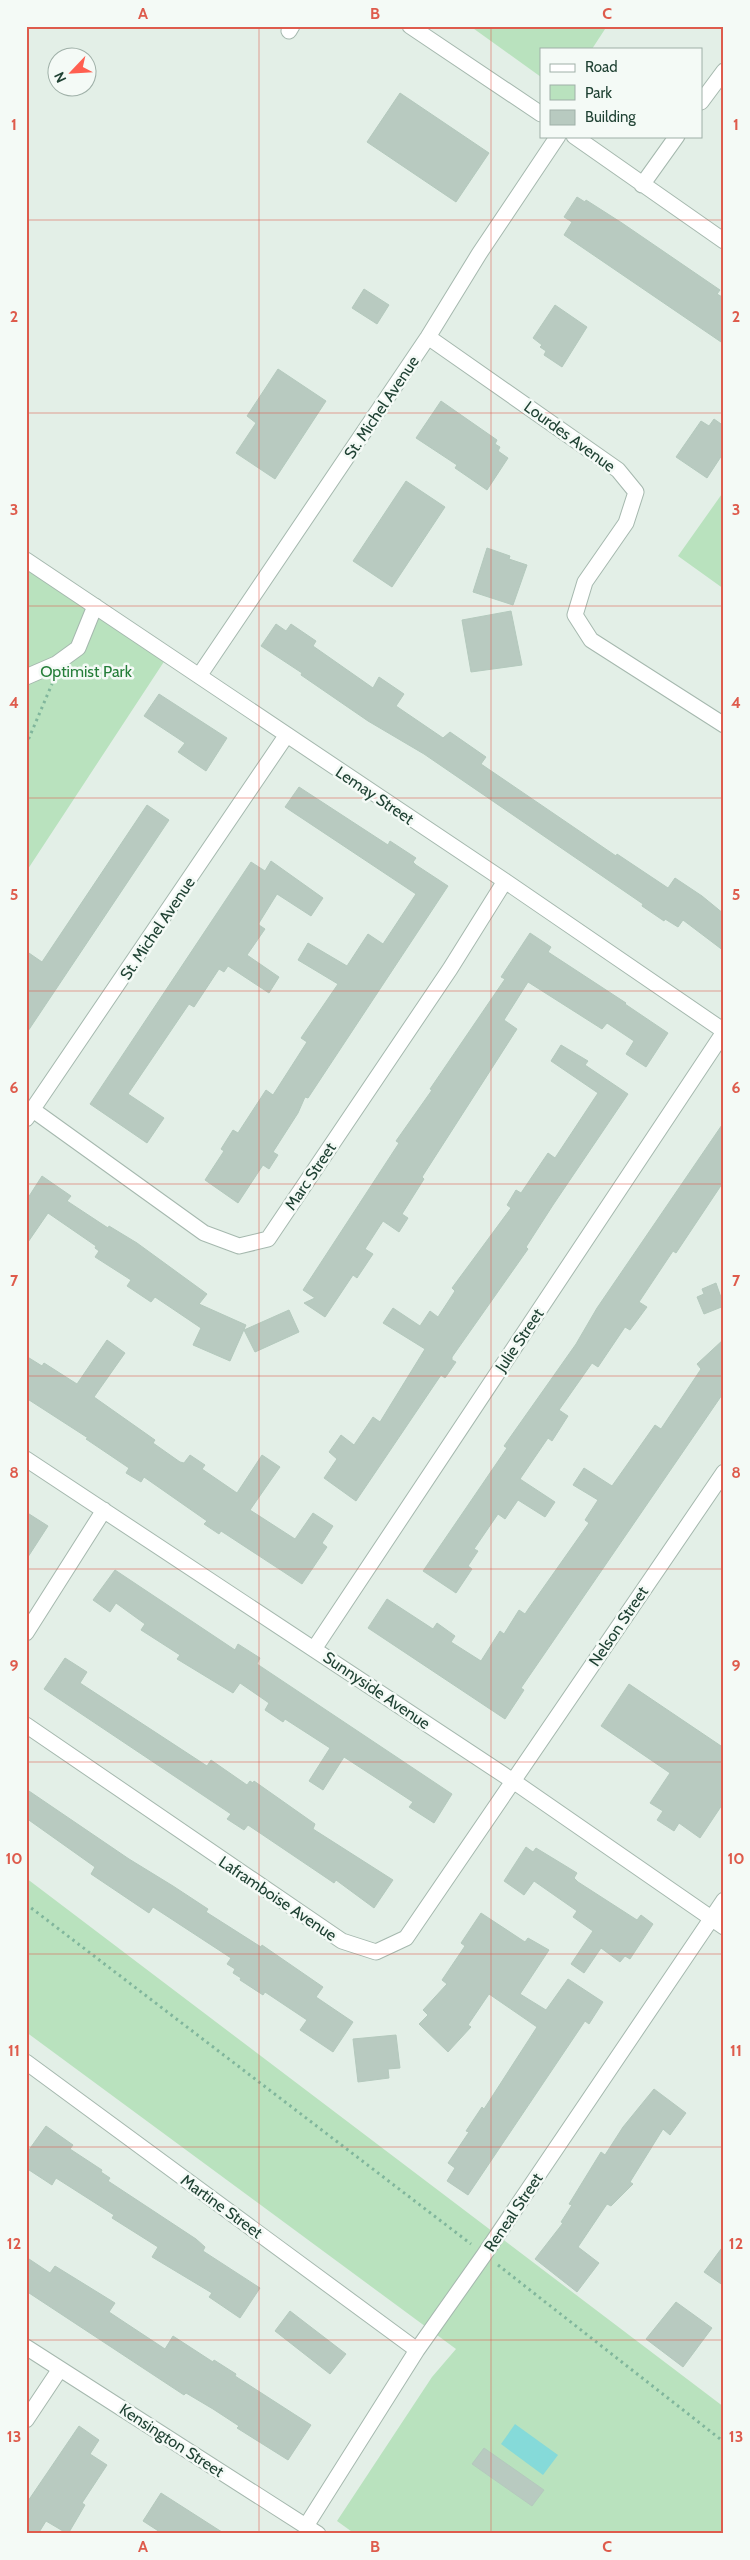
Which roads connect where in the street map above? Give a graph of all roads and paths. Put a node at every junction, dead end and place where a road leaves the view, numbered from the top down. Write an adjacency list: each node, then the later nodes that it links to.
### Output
1 (410, 26): 4 (street)
2 (724, 71): 3 (street)
3 (702, 101)
4 (540, 113)
5 (557, 138): 10 (street, St. Michel Avenue)
6 (577, 138): 8 (street)
7 (676, 138): 8 (street)
8 (642, 185): 9 (street)
9 (724, 241)
10 (428, 337): 15 (street, St. Michel Avenue); 16 (street, Lourdes Avenue)
11 (26, 560): 12 (street, Lemay Street)
12 (95, 606): 13 (street); 15 (street, Lemay Street)
13 (56, 664): 14 (street); 18 (path)
14 (26, 676)
15 (199, 676): 17 (street, Lemay Street)
16 (724, 724)
17 (286, 736): 19 (street, Lemay Street); 21 (street, St. Michel Avenue)
18 (26, 745)
19 (505, 881): 20 (street, Lemay Street); 21 (street, Marc Street)
20 (724, 1032): 26 (street, Julie Street)
21 (29, 1114)
22 (26, 1459): 24 (street, Sunnyside Avenue)
23 (724, 1472): 28 (street, Nelson Street)
24 (104, 1510): 25 (street); 26 (street, Sunnyside Avenue)
25 (26, 1633)
26 (314, 1649): 28 (street, Sunnyside Avenue)
27 (26, 1725): 28 (street, Laframboise Avenue)
28 (513, 1781): 31 (street, Sunnyside Avenue)
29 (724, 1900): 31 (street, Reneal Street)
30 (26, 1904): 33 (path)
31 (718, 1922): 33 (street, Reneal Street)
32 (26, 2062): 35 (street, Martine Street)
33 (484, 2255): 35 (street, Reneal Street); 38 (path)
34 (26, 2346): 36 (street, Kensington Street)
35 (417, 2350): 39 (street, Reneal Street)
36 (60, 2368): 37 (street); 39 (street, Kensington Street)
37 (26, 2420)
38 (724, 2442)
39 (312, 2530)

